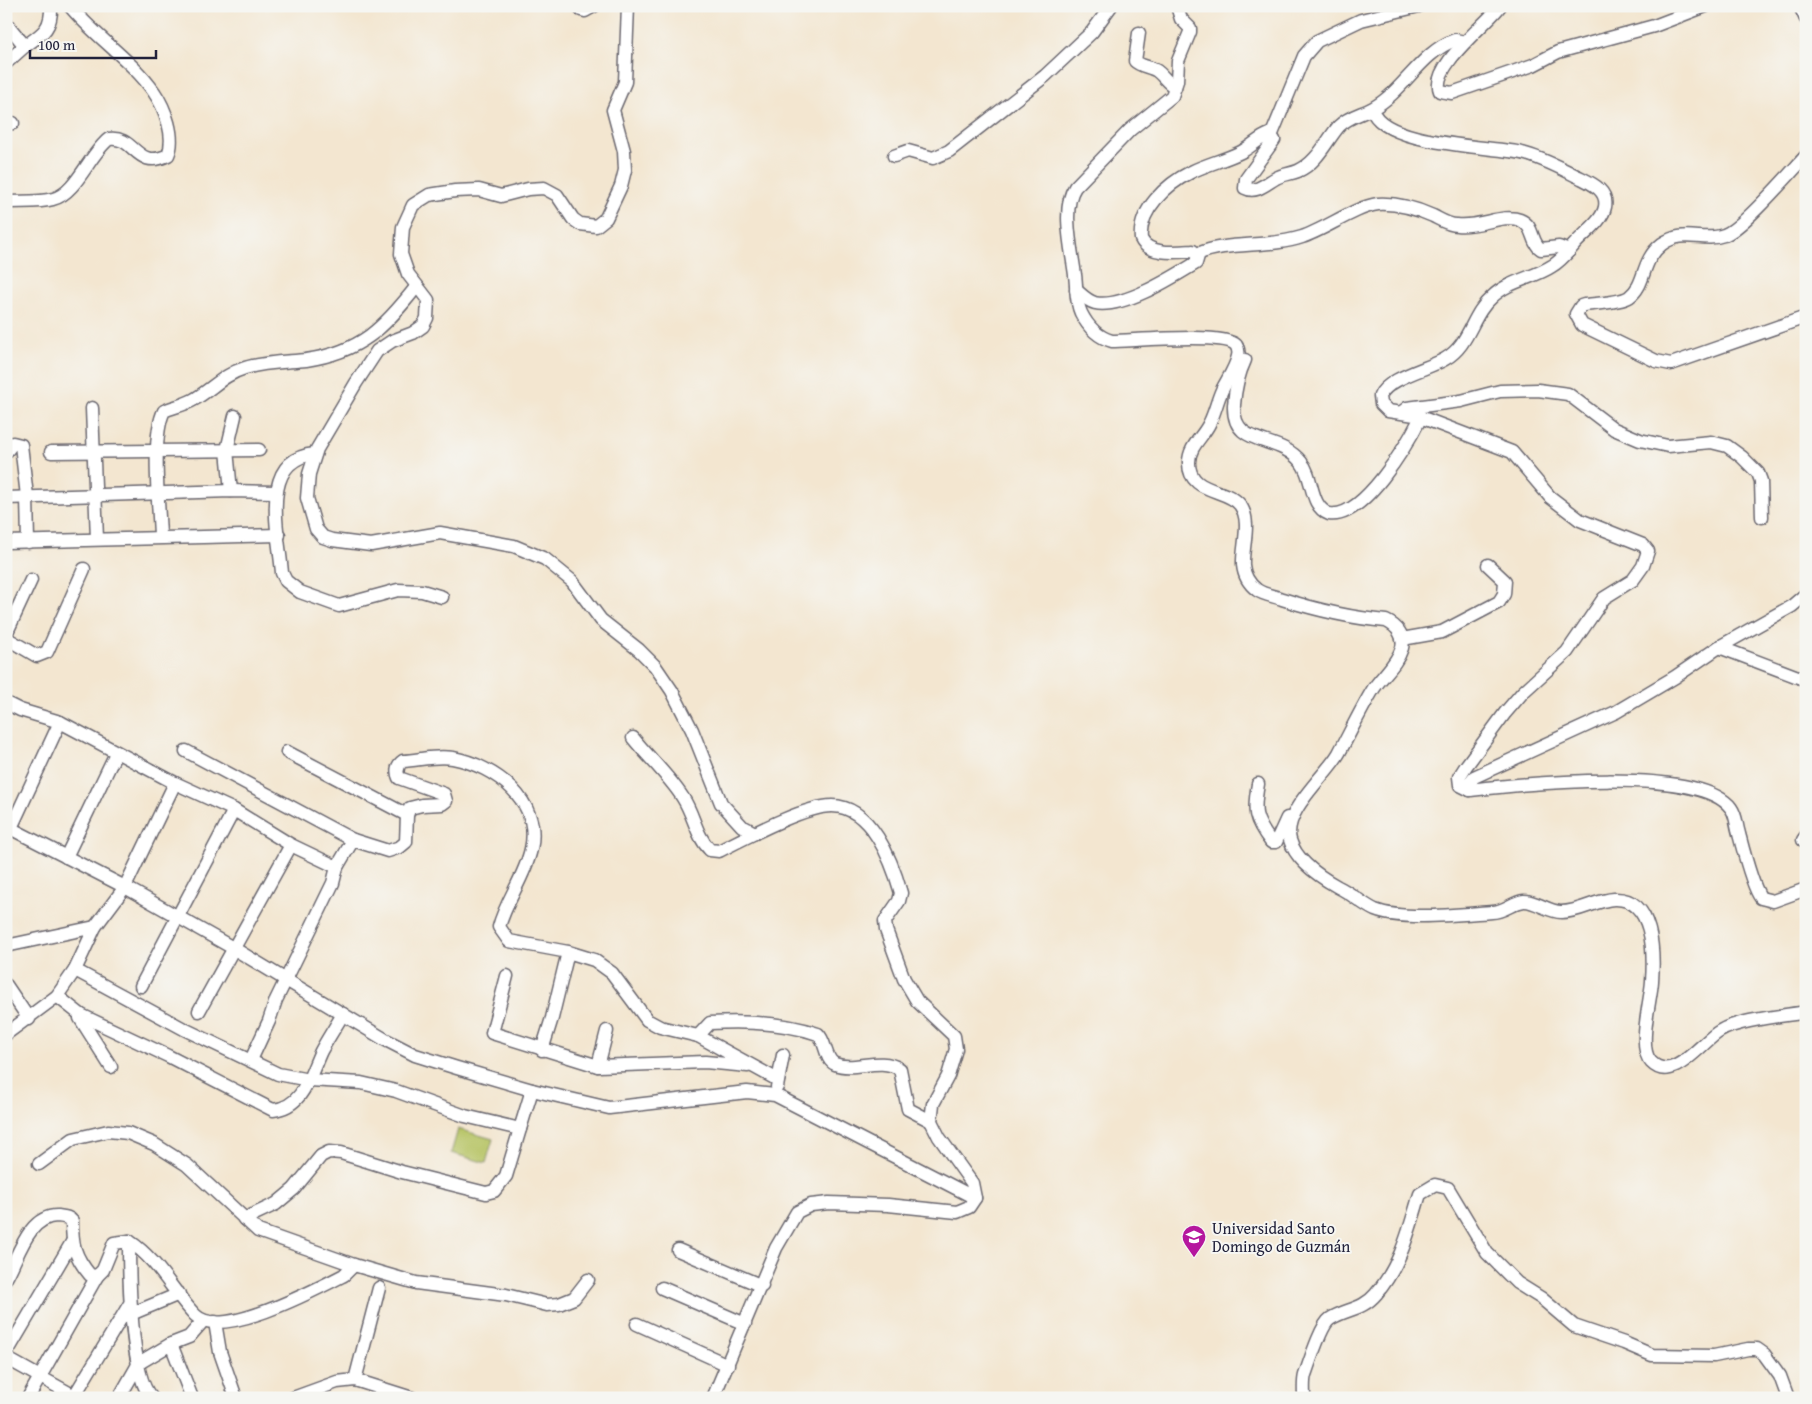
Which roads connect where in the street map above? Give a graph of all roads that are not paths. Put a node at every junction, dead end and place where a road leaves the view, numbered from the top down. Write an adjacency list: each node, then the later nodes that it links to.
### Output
1 (51, 6): 16 (street)
2 (70, 6): 23 (street)
3 (579, 6): 4 (street)
4 (594, 6)
5 (628, 6): 26 (street)
6 (1111, 6): 21 (street)
7 (1177, 6): 18 (street)
8 (1419, 6): 20 (street)
9 (1500, 6): 15 (street)
10 (1706, 6): 15 (street)
11 (1800, 6): 12 (street)
12 (1806, 20)
13 (6, 23): 16 (street)
14 (1139, 33): 18 (street)
15 (1464, 42): 19 (street)
16 (24, 46): 17 (street)
17 (6, 63)
18 (1175, 87): 27 (street)
19 (1372, 109): 20 (street); 24 (street)
20 (1272, 134): 25 (street)
21 (894, 156)
22 (1806, 156): 28 (street)
23 (6, 202)
24 (1569, 251): 25 (street); 31 (street)
25 (1198, 254): 27 (street)
26 (417, 286): 36 (street); 40 (street)
27 (1076, 290): 29 (street)
28 (1806, 317)
29 (1237, 348): 33 (street); 59 (street)
30 (92, 408): 39 (street)
31 (1402, 412): 33 (street); 47 (street)
32 (235, 416): 34 (street)
33 (1421, 417): 70 (street)
34 (227, 450): 35 (street); 36 (street); 41 (street)
35 (259, 450)
36 (158, 451): 39 (street); 43 (street)
37 (6, 452): 44 (street)
38 (51, 452): 39 (street)
39 (94, 453): 45 (street)
40 (315, 454): 42 (street); 75 (street)
41 (231, 490): 42 (street); 43 (street)
42 (276, 492): 48 (street)
43 (159, 493): 45 (street); 49 (street)
44 (27, 496): 45 (street); 46 (street); 52 (street)
45 (95, 496): 50 (street)
46 (6, 498)
47 (1762, 517)
48 (279, 535): 49 (street); 57 (street)
49 (160, 536): 50 (street)
50 (97, 539): 52 (street)
51 (6, 542): 52 (street)
52 (28, 542)
53 (1488, 565): 59 (street)
54 (84, 569): 58 (street)
55 (31, 580): 58 (street)
56 (1806, 594): 60 (street)
57 (442, 597)
58 (6, 636)
59 (1402, 639): 71 (street)
60 (1719, 647): 61 (street); 70 (street)
61 (1806, 680)
62 (6, 703): 63 (street)
63 (60, 722): 66 (street); 74 (street)
64 (633, 738): 75 (street)
65 (186, 751): 76 (street)
66 (116, 752): 68 (street); 78 (street)
67 (287, 752): 73 (street)
68 (176, 783): 72 (street); 80 (street)
69 (1258, 784): 71 (street)
70 (1470, 790): 81 (street)
71 (1306, 795): 94 (street)
72 (234, 810): 77 (street); 82 (street)
73 (407, 815): 76 (street); 86 (street)
74 (8, 827): 78 (street)
75 (755, 834): 111 (street)
76 (353, 840): 79 (street)
77 (291, 845): 79 (street); 85 (street)
78 (66, 857): 80 (street)
79 (337, 867): 89 (street)
80 (125, 888): 82 (street); 83 (street)
81 (1806, 889)
82 (177, 916): 85 (street); 91 (street)
83 (95, 927): 84 (street); 87 (street)
84 (6, 946)
85 (233, 948): 89 (street); 93 (street)
86 (568, 952): 100 (street); 101 (street)
87 (75, 970): 92 (street); 103 (street)
88 (507, 976): 101 (street)
89 (286, 981): 95 (street); 103 (street)
90 (6, 986): 97 (street)
91 (141, 986)
92 (57, 996): 96 (street); 97 (street)
93 (199, 1011)
94 (1806, 1012)
95 (343, 1014): 107 (street); 109 (street)
96 (81, 1015): 105 (street); 107 (street)
97 (29, 1019): 99 (street)
98 (607, 1031): 104 (street)
99 (6, 1034)
100 (698, 1036): 106 (street); 111 (street)
101 (542, 1050): 104 (street)
102 (783, 1055): 108 (street)
103 (251, 1060): 107 (street)
104 (598, 1066): 106 (street)
105 (111, 1067)
106 (754, 1067): 108 (street)
107 (309, 1080): 112 (street)
108 (778, 1080): 110 (street)
109 (532, 1090): 110 (street); 112 (street)
110 (775, 1095): 114 (street)
111 (931, 1121): 114 (street)
112 (520, 1129): 115 (street)
113 (39, 1164): 115 (street)
114 (975, 1198): 123 (street)
115 (244, 1219): 119 (street)
116 (129, 1241): 120 (street); 126 (street); 127 (street)
117 (72, 1242): 120 (street); 121 (street); 132 (street)
118 (678, 1250): 123 (street)
119 (354, 1265): 122 (street); 128 (street)
120 (97, 1276): 135 (street)
121 (6, 1278)
122 (588, 1280)
123 (762, 1286): 130 (street)
124 (380, 1288): 136 (street)
125 (662, 1288): 130 (street)
126 (179, 1294): 127 (street); 128 (street)
127 (130, 1310): 133 (street); 138 (street)
128 (209, 1322): 131 (street); 143 (street)
129 (636, 1324): 134 (street)
130 (746, 1324): 134 (street)
131 (171, 1344): 133 (street); 142 (street)
132 (6, 1356): 135 (street)
133 (139, 1363): 140 (street); 141 (street)
134 (728, 1365): 146 (street)
135 (40, 1377): 138 (street); 139 (street)
136 (355, 1380): 137 (street); 145 (street)
137 (313, 1395): 144 (street)
138 (75, 1397)
139 (28, 1398)
140 (119, 1398)
141 (152, 1398)
142 (192, 1398)
143 (236, 1398)
144 (293, 1398)
145 (412, 1398)
146 (713, 1398)
147 (1304, 1398): 148 (street)
148 (1788, 1398)

